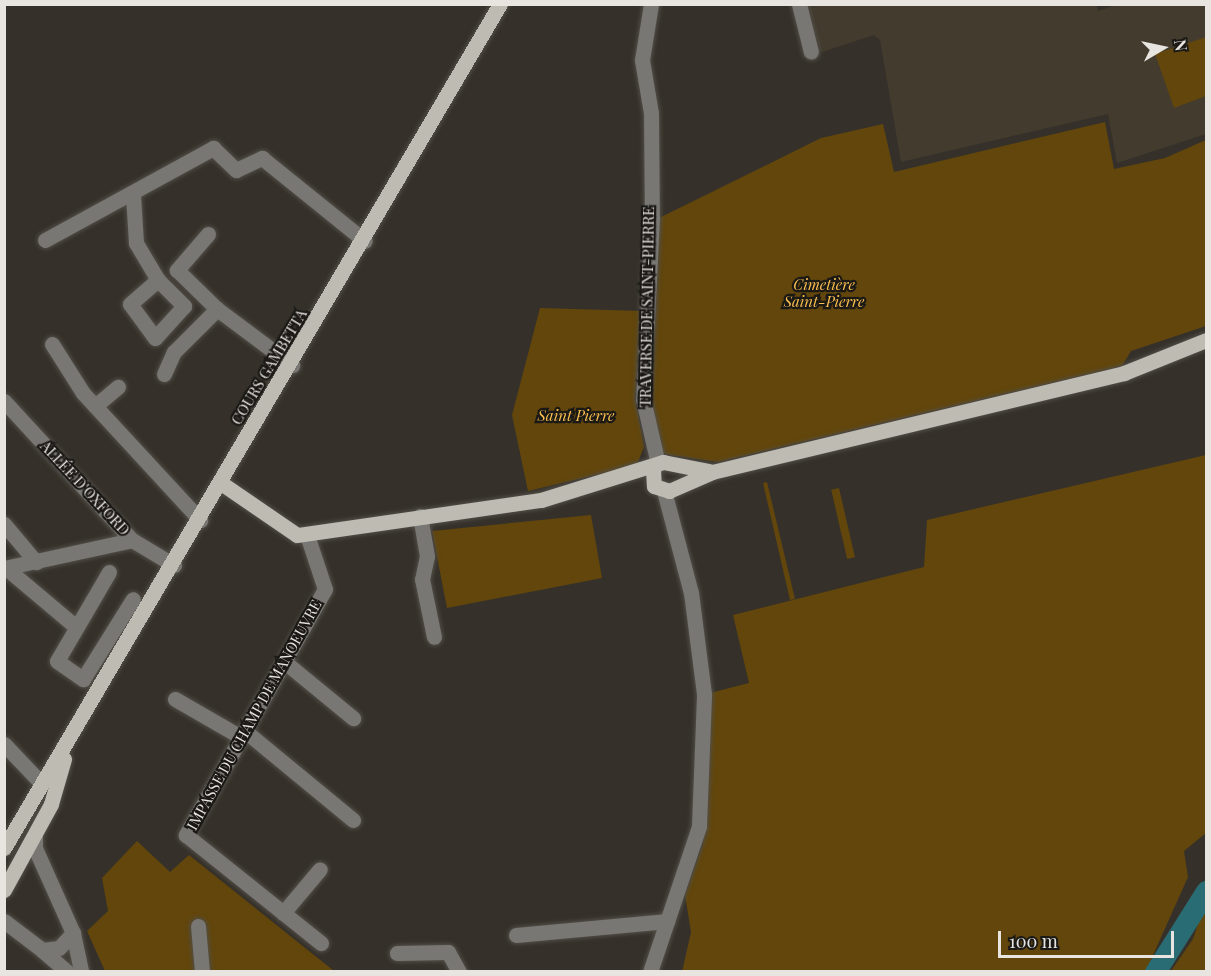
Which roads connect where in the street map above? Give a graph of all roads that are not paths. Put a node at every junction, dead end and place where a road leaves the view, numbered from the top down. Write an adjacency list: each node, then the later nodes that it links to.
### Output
1 (500, 4): 8 (main road, COURS GAMBETTA)
2 (651, 4): 19 (street, TRAVERSE DE SAINT-PIERRE)
3 (799, 4): 4 (street)
4 (811, 52)
5 (133, 195): 7 (street); 8 (street); 9 (street)
6 (208, 234): 10 (street)
7 (45, 240)
8 (365, 241): 13 (main road, COURS GAMBETTA)
9 (158, 280)
10 (218, 309): 13 (street); 14 (street)
11 (1206, 340): 20 (main road)
12 (52, 344): 17 (street)
13 (292, 365): 21 (main road, COURS GAMBETTA)
14 (164, 374)
15 (118, 387): 17 (street)
16 (4, 401): 27 (street, ALLÉE D'OXFORD)
17 (96, 406): 24 (street)
18 (676, 466): 19 (main road); 20 (main road); 22 (main road)
19 (654, 471): 22 (main road); 23 (main road)
20 (712, 472): 22 (main road)
21 (221, 483): 24 (main road, COURS GAMBETTA); 26 (main road)
22 (671, 492): 50 (street)
23 (420, 516): 26 (main road); 34 (street)
24 (200, 520): 29 (main road, COURS GAMBETTA)
25 (4, 524): 28 (street)
26 (307, 535): 35 (street, IMPASSE DU CHAMP DE MANOEUVRE)
27 (132, 540): 28 (street); 29 (street, ALLÉE D'OXFORD)
28 (36, 562): 30 (street)
29 (174, 565): 40 (main road, COURS GAMBETTA)
30 (5, 568): 33 (street)
31 (109, 572): 33 (street)
32 (133, 599): 33 (street)
33 (76, 627)
34 (434, 637)
35 (286, 663): 37 (street); 38 (street, IMPASSE DU CHAMP DE MANOEUVRE)
36 (175, 699): 38 (street)
37 (353, 718)
38 (243, 734): 43 (street); 48 (street, IMPASSE DU CHAMP DE MANOEUVRE)
39 (4, 744): 41 (street)
40 (67, 747): 41 (main road, COURS GAMBETTA); 42 (main road, COURS GAMBETTA)
41 (42, 784): 42 (main road); 45 (main road, COURS GAMBETTA)
42 (55, 794): 44 (main road, COURS GAMBETTA)
43 (353, 820)
44 (35, 836): 47 (main road, COURS GAMBETTA); 52 (street)
45 (4, 848)
46 (320, 869): 48 (street)
47 (4, 890)
48 (283, 913): 54 (street, IMPASSE DU CHAMP DE MANOEUVRE)
49 (4, 921): 55 (street)
50 (667, 921): 53 (street); 61 (street)
51 (198, 926): 59 (street)
52 (73, 933): 55 (street); 58 (street)
53 (516, 935)
54 (321, 943)
55 (42, 950): 57 (street)
56 (397, 953): 60 (street)
57 (67, 972)
58 (81, 972)
59 (202, 972)
60 (459, 972)
61 (650, 972)

